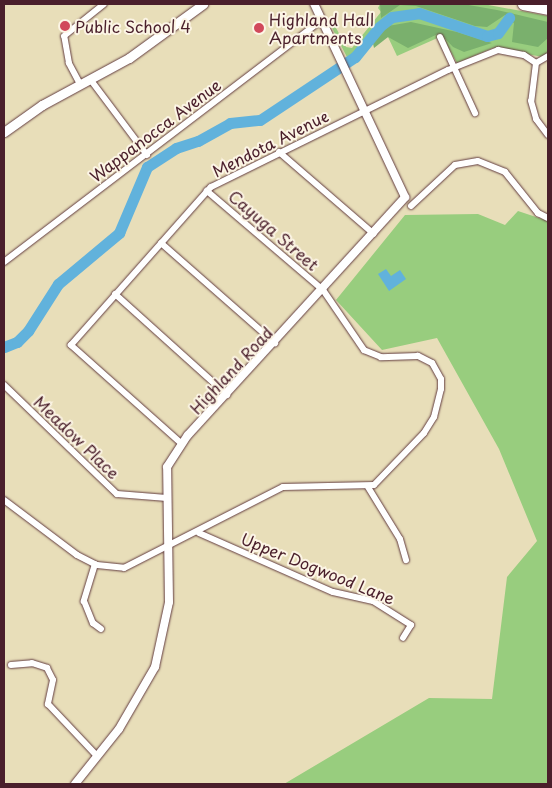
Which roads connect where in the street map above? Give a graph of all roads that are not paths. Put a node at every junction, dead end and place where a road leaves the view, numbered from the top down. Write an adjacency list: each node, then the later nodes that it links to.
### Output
1 (104, 4): 12 (street)
2 (203, 4): 11 (main road)
3 (314, 4): 6 (street, Highland Road)
4 (523, 4): 5 (highway)
5 (548, 9)
6 (322, 20): 13 (street, Highland Road); 18 (street, Wappanocca Avenue)
7 (440, 38): 10 (street)
8 (548, 56): 9 (street)
9 (536, 63): 10 (street, Mendota Avenue); 16 (street)
10 (453, 68): 13 (street, Mendota Avenue); 14 (street)
11 (90, 79): 12 (main road); 18 (street)
12 (80, 84): 15 (main road)
13 (366, 110): 17 (street, Mendota Avenue); 22 (street, Highland Road)
14 (475, 113)
15 (4, 132)
16 (548, 135)
17 (279, 152): 19 (street, Mendota Avenue); 22 (street)
18 (147, 155): 24 (street, Wappanocca Avenue)
19 (207, 191): 23 (street, Mendota Avenue); 25 (street, Cayuga Street)
20 (411, 206): 21 (street)
21 (548, 218)
22 (374, 234): 25 (street, Highland Road)
23 (161, 243): 26 (street, Mendota Avenue); 27 (street)
24 (4, 262)
25 (323, 290): 27 (street, Highland Road); 31 (street, Cayuga Street)
26 (115, 294): 29 (street); 30 (street, Mendota Avenue)
27 (275, 343): 29 (street, Highland Road)
28 (4, 385): 32 (street, Meadow Place)
29 (227, 395): 30 (street, Highland Road)
30 (182, 444): 32 (street, Highland Road)
31 (368, 488): 34 (street); 36 (street)
32 (167, 498): 35 (street, Highland Road)
33 (4, 500): 37 (street)
34 (199, 533): 35 (street); 39 (street, Upper Dogwood Lane)
35 (168, 544): 37 (street); 41 (street, Highland Road)
36 (406, 560)
37 (94, 564): 38 (street)
38 (101, 629)
39 (404, 638)
40 (11, 665): 41 (street)
41 (97, 756): 42 (street, Highland Road)
42 (75, 784)

